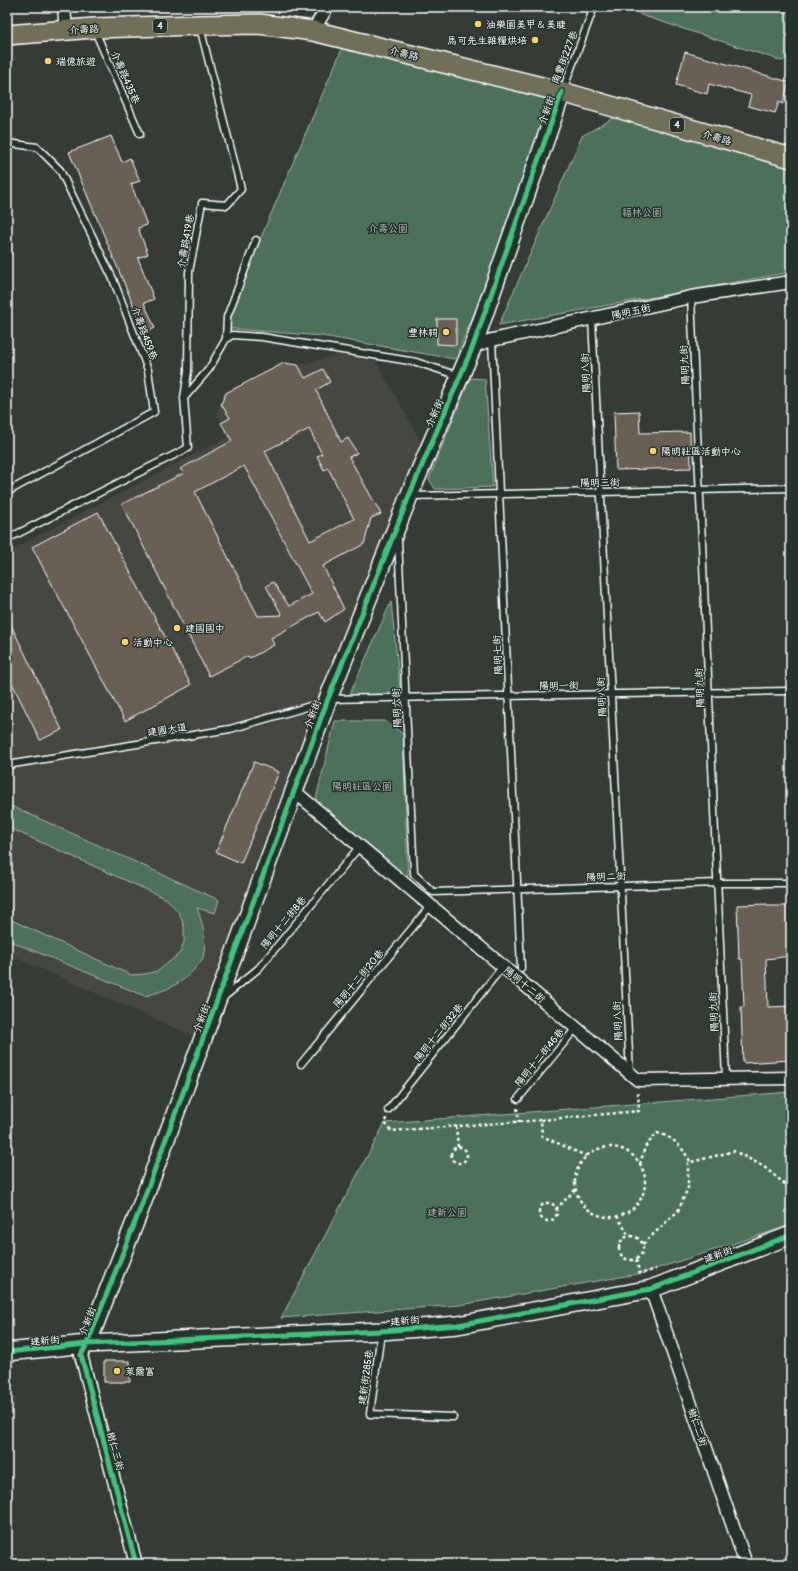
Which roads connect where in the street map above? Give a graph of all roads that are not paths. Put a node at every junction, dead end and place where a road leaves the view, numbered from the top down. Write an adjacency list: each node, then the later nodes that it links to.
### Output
1 (64, 7): 6 (street)
2 (327, 7): 7 (street)
3 (594, 7): 9 (lane, 南豐街227巷)
4 (200, 25): 5 (main road, 介壽路 / 4); 7 (main road, 介壽路 / 4); 21 (lane, 介壽路419巷)
5 (94, 28): 6 (main road, 介壽路 / 4); 10 (lane, 介壽路435巷)
6 (66, 30): 8 (main road, 介壽路 / 4)
7 (313, 31): 9 (main road, 介壽路 / 4)
8 (7, 35)
9 (562, 92): 12 (main road, 介壽路 / 4); 19 (street, 介新街)
10 (140, 134)
11 (7, 144): 24 (lane, 介壽路459巷)
12 (791, 158)
13 (256, 240): 17 (lane)
14 (791, 282): 15 (street, 陽明五街)
15 (691, 297): 16 (street, 陽明五街); 23 (lane, 陽明九街)
16 (592, 319): 18 (street, 陽明五街); 25 (lane, 陽明八街)
17 (226, 339): 20 (lane); 21 (lane)
18 (492, 340): 19 (street, 陽明五街); 26 (lane, 陽明七街)
19 (473, 346): 20 (street, 介新街)
20 (459, 379): 27 (street, 介新街)
21 (184, 398): 29 (lane, 介壽路419巷)
22 (791, 488): 23 (lane, 陽明三街)
23 (700, 490): 25 (lane, 陽明三街); 31 (lane, 陽明九街)
24 (7, 492)
25 (601, 492): 26 (lane, 陽明三街); 32 (lane, 陽明八街)
26 (499, 494): 27 (lane, 陽明三街); 33 (lane, 陽明七街)
27 (409, 496): 28 (street, 介新街)
28 (397, 527): 34 (lane, 陽明六街); 35 (street, 介新街)
29 (7, 539)
30 (791, 691): 31 (lane, 陽明一街)
31 (709, 692): 32 (lane, 陽明一街); 39 (lane, 陽明九街)
32 (611, 694): 33 (lane, 陽明一街); 42 (lane, 陽明八街)
33 (508, 696): 34 (lane, 陽明一街); 43 (lane, 陽明七街)
34 (406, 697): 35 (lane, 陽明一街); 41 (lane, 陽明六街)
35 (328, 699): 36 (lane, 建國大道); 37 (street, 介新街)
36 (7, 765)
37 (294, 790): 38 (street, 陽明十二街); 47 (street, 介新街)
38 (360, 846): 44 (street, 陽明十二街); 47 (lane, 陽明十二街8巷)
39 (718, 883): 40 (lane, 陽明二街); 42 (lane, 陽明二街); 51 (lane, 陽明九街)
40 (791, 883)
41 (424, 884): 43 (lane, 陽明二街)
42 (621, 886): 43 (lane, 陽明二街); 50 (lane, 陽明八街)
43 (518, 889): 46 (lane, 陽明七街)
44 (431, 905): 45 (street, 陽明十二街); 49 (lane, 陽明十二街20巷)
45 (503, 966): 48 (street, 陽明十二街); 54 (lane, 陽明十二街32巷)
46 (521, 968)
47 (215, 1005): 58 (street, 介新街)
48 (576, 1028): 50 (street, 陽明十二街); 53 (lane, 陽明十二街46巷)
49 (301, 1064)
50 (634, 1077): 51 (street)
51 (726, 1078): 52 (street)
52 (791, 1078)
53 (518, 1099)
54 (388, 1110)
55 (791, 1235): 56 (street, 建新街)
56 (651, 1288): 57 (street, 建新街); 62 (street, 樹仁二街)
57 (381, 1331): 58 (street, 建新街); 60 (lane, 建新街285巷)
58 (87, 1344): 59 (street, 建新街); 61 (street, 樹仁三街)
59 (7, 1352)
60 (453, 1417)
61 (136, 1564)
62 (746, 1564)

